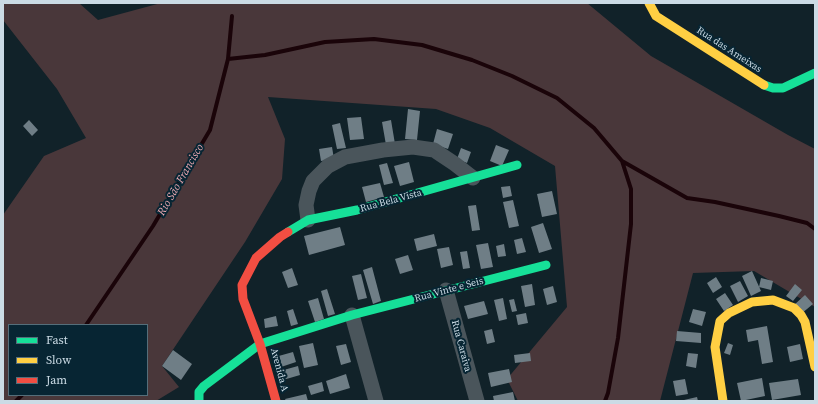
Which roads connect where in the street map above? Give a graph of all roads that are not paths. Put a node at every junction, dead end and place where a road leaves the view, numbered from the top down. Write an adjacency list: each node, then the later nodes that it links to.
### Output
1 (649, 3): 2 (street, Rua das Ameixas)
2 (815, 73)
3 (517, 165): 4 (street, Rua Bela Vista)
4 (473, 178): 5 (street, Rua Bela Vista); 5 (street)
5 (308, 220): 9 (street, Rua Bela Vista)
6 (546, 265): 7 (street, Rua Vinte e Seis)
7 (446, 290): 8 (street, Rua Vinte e Seis); 14 (street, Rua Caraiva)
8 (352, 315): 9 (street, Rua Vinte e Seis); 13 (street)
9 (260, 344): 11 (street, Rua Vinte e Seis); 12 (street, Avenida A)
10 (815, 367): 15 (street)
11 (199, 396)
12 (276, 401)
13 (376, 401)
14 (476, 401)
15 (723, 401)

